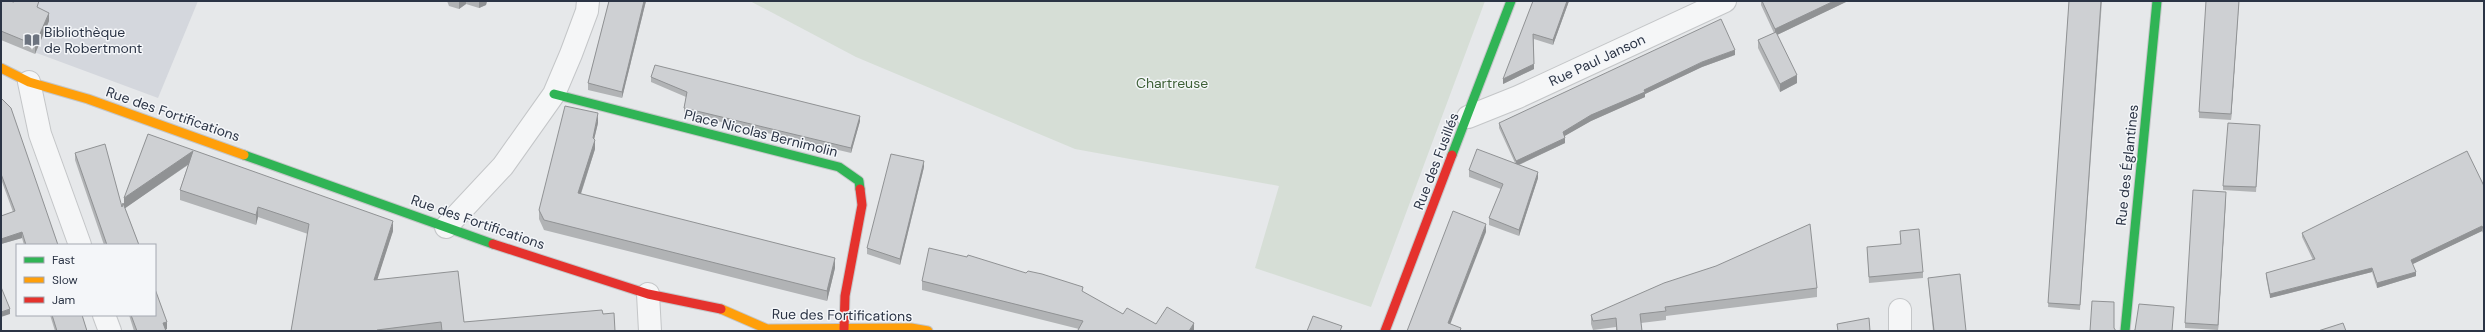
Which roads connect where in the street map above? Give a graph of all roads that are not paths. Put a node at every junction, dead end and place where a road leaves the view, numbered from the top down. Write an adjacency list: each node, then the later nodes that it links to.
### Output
1 (588, 1): 7 (street)
2 (1512, 1): 8 (street, Rue des Fusillés)
3 (1725, 1): 8 (street, Rue Paul Janson)
4 (2157, 1): 19 (street, Rue des Églantines)
5 (1, 68): 6 (street, Rue des Fortifications)
6 (29, 82): 9 (street, Rue des Fortifications); 10 (street)
7 (554, 94): 9 (street); 13 (street, Place Nicolas Bernimolin)
8 (1468, 117): 18 (street, Rue des Fusillés)
9 (446, 226): 11 (street, Rue des Fortifications)
10 (80, 244)
11 (648, 294): 14 (street, Rue des Fortifications); 16 (street)
12 (104, 316): 15 (street)
13 (844, 329): 14 (street, Rue des Fortifications); 17 (street, Rue des Fortifications)
14 (766, 330)
15 (110, 331)
16 (650, 331)
17 (928, 331)
18 (1385, 331)
19 (2125, 331)

